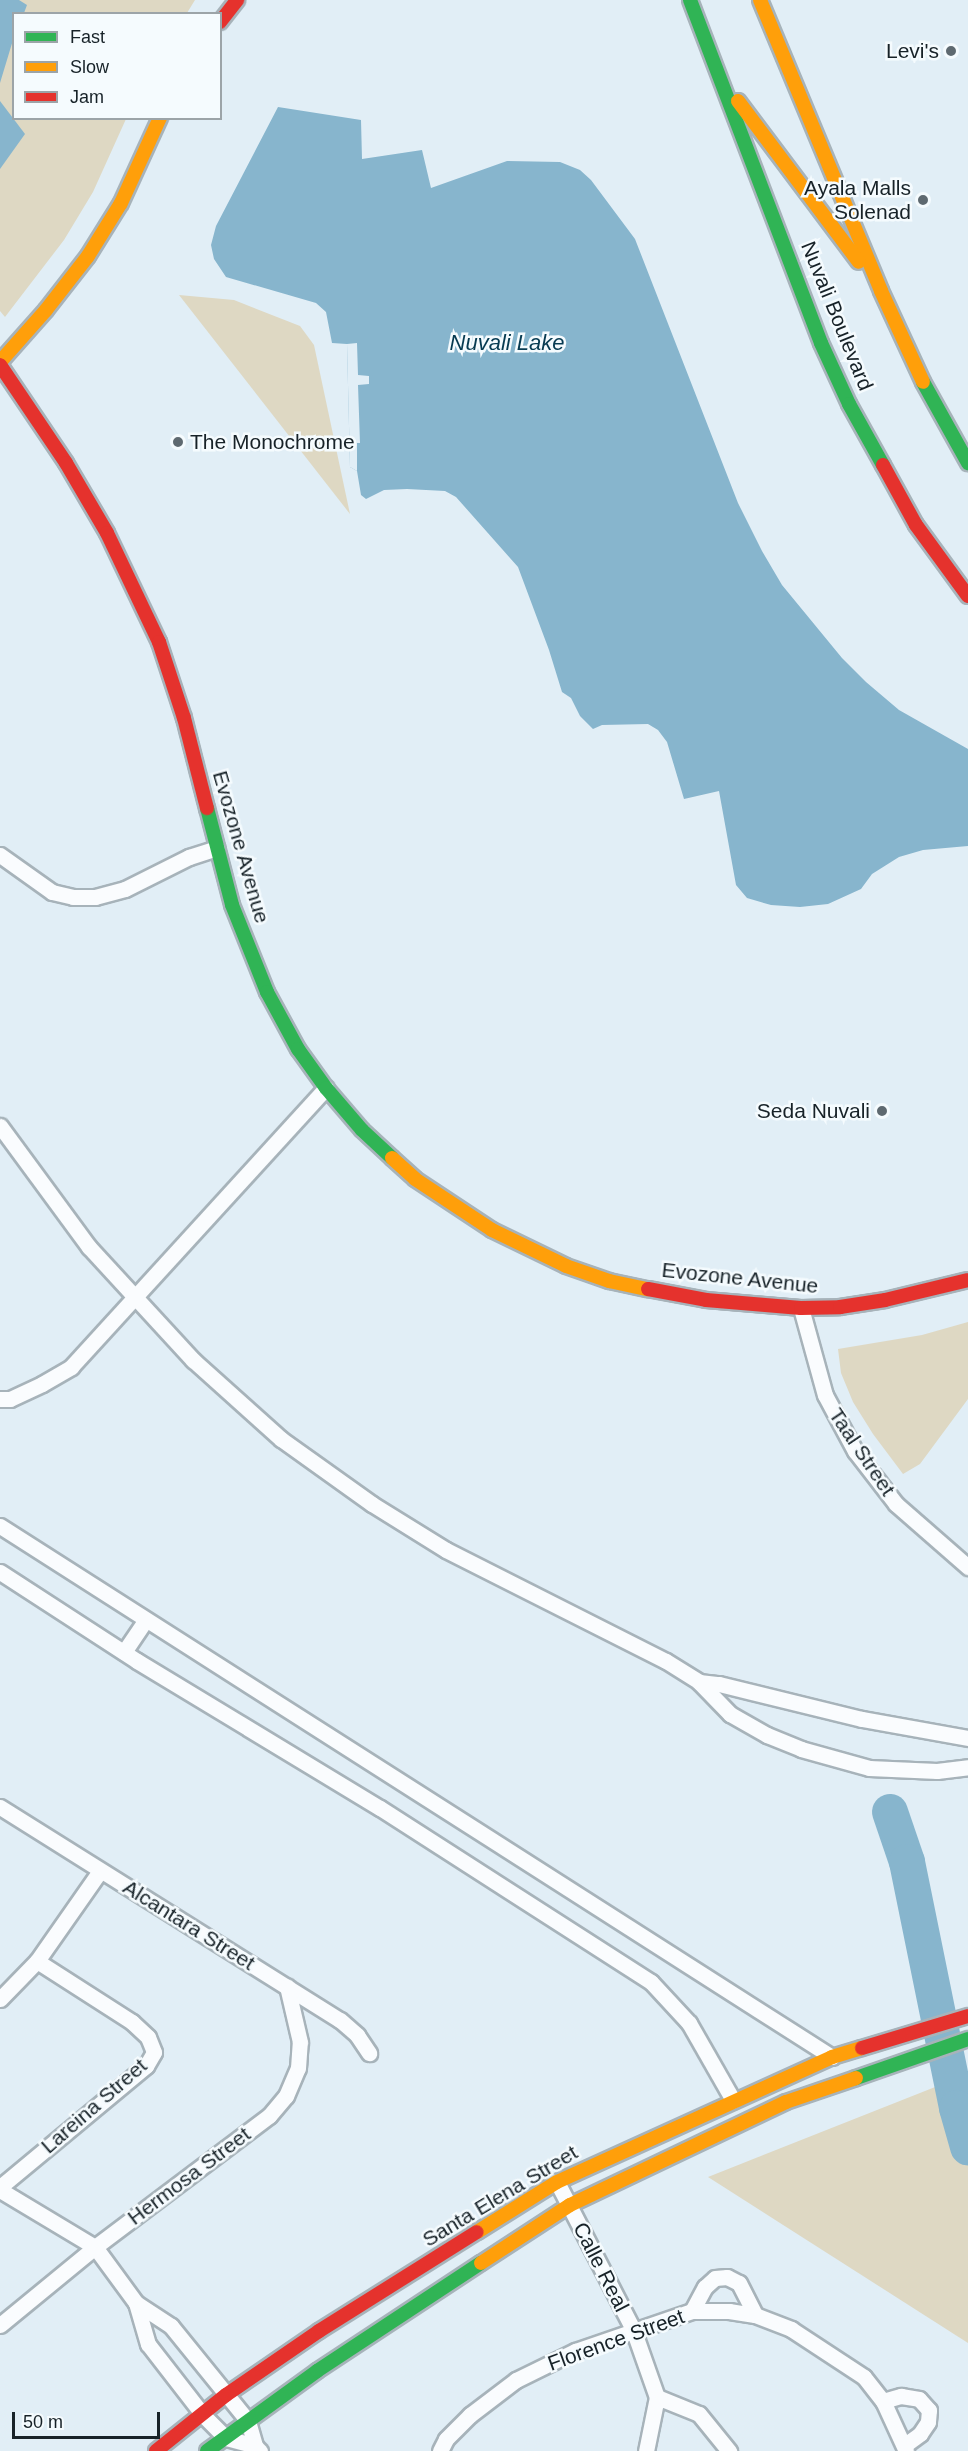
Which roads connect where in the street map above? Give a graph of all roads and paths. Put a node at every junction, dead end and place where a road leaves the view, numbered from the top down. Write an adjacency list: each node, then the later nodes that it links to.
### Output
1 (237, 0): 4 (street)
2 (690, 0): 5 (street, Nuvali Boulevard)
3 (760, 0): 7 (street)
4 (222, 19)
5 (721, 78): 7 (street); 10 (street, Nuvali Boulevard)
6 (159, 120): 8 (street)
7 (880, 291): 9 (street)
8 (0, 364): 11 (street, Evozone Avenue)
9 (968, 463)
10 (968, 596)
11 (217, 848): 12 (street); 13 (street, Evozone Avenue)
12 (0, 855)
13 (326, 1088): 16 (street); 17 (street, Evozone Avenue)
14 (0, 1126): 16 (street)
15 (968, 1280): 17 (street, Evozone Avenue)
16 (135, 1298): 18 (street); 24 (street)
17 (801, 1308): 20 (street, Taal Street)
18 (0, 1399)
19 (0, 1526): 22 (street)
20 (968, 1567)
21 (0, 1572): 23 (street)
22 (145, 1621): 23 (street); 37 (street)
23 (124, 1652): 38 (street)
24 (699, 1682): 25 (street); 26 (street)
25 (968, 1738)
26 (968, 1767)
27 (0, 1807): 28 (street, Alcantara Street)
28 (100, 1870): 29 (street); 30 (street, Alcantara Street)
29 (37, 1961): 31 (street); 40 (street, Lareina Street)
30 (287, 1986): 36 (street, Alcantara Street); 42 (street, Hermosa Street)
31 (0, 1999)
32 (968, 2016): 33 (street, Santa Elena Street)
33 (923, 2029): 35 (street); 37 (street, Santa Elena Street)
34 (963, 2040): 35 (street, Santa Elena Street)
35 (929, 2051): 41 (street, Santa Elena Street)
36 (369, 2054)
37 (832, 2057): 38 (street, Santa Elena Street)
38 (733, 2100): 39 (street, Santa Elena Street)
39 (557, 2181): 41 (street, Calle Real); 48 (street, Santa Elena Street)
40 (0, 2188): 42 (street)
41 (570, 2205): 47 (street, Calle Real); 52 (street, Santa Elena Street)
42 (95, 2247): 43 (street); 46 (street, Hermosa Street)
43 (136, 2303): 48 (street); 51 (street)
44 (692, 2311): 45 (street, Florence Street); 45 (street); 47 (street, Florence Street)
45 (755, 2315): 50 (street, Florence Street)
46 (0, 2325)
47 (633, 2329): 49 (street, Calle Real); 58 (street, Florence Street)
48 (226, 2395): 51 (street, Santa Elena Street); 52 (street)
49 (657, 2397): 59 (street); 60 (street)
50 (883, 2401): 55 (street, Florence Street); 55 (street)
51 (203, 2415): 53 (street); 56 (street, Santa Elena Street)
52 (248, 2421): 53 (street, Santa Elena Street); 54 (street)
53 (226, 2438): 54 (street); 57 (street, Santa Elena Street)
54 (258, 2448)
55 (906, 2448)
56 (156, 2451)
57 (207, 2451)
58 (440, 2451)
59 (646, 2451)
60 (729, 2451)

